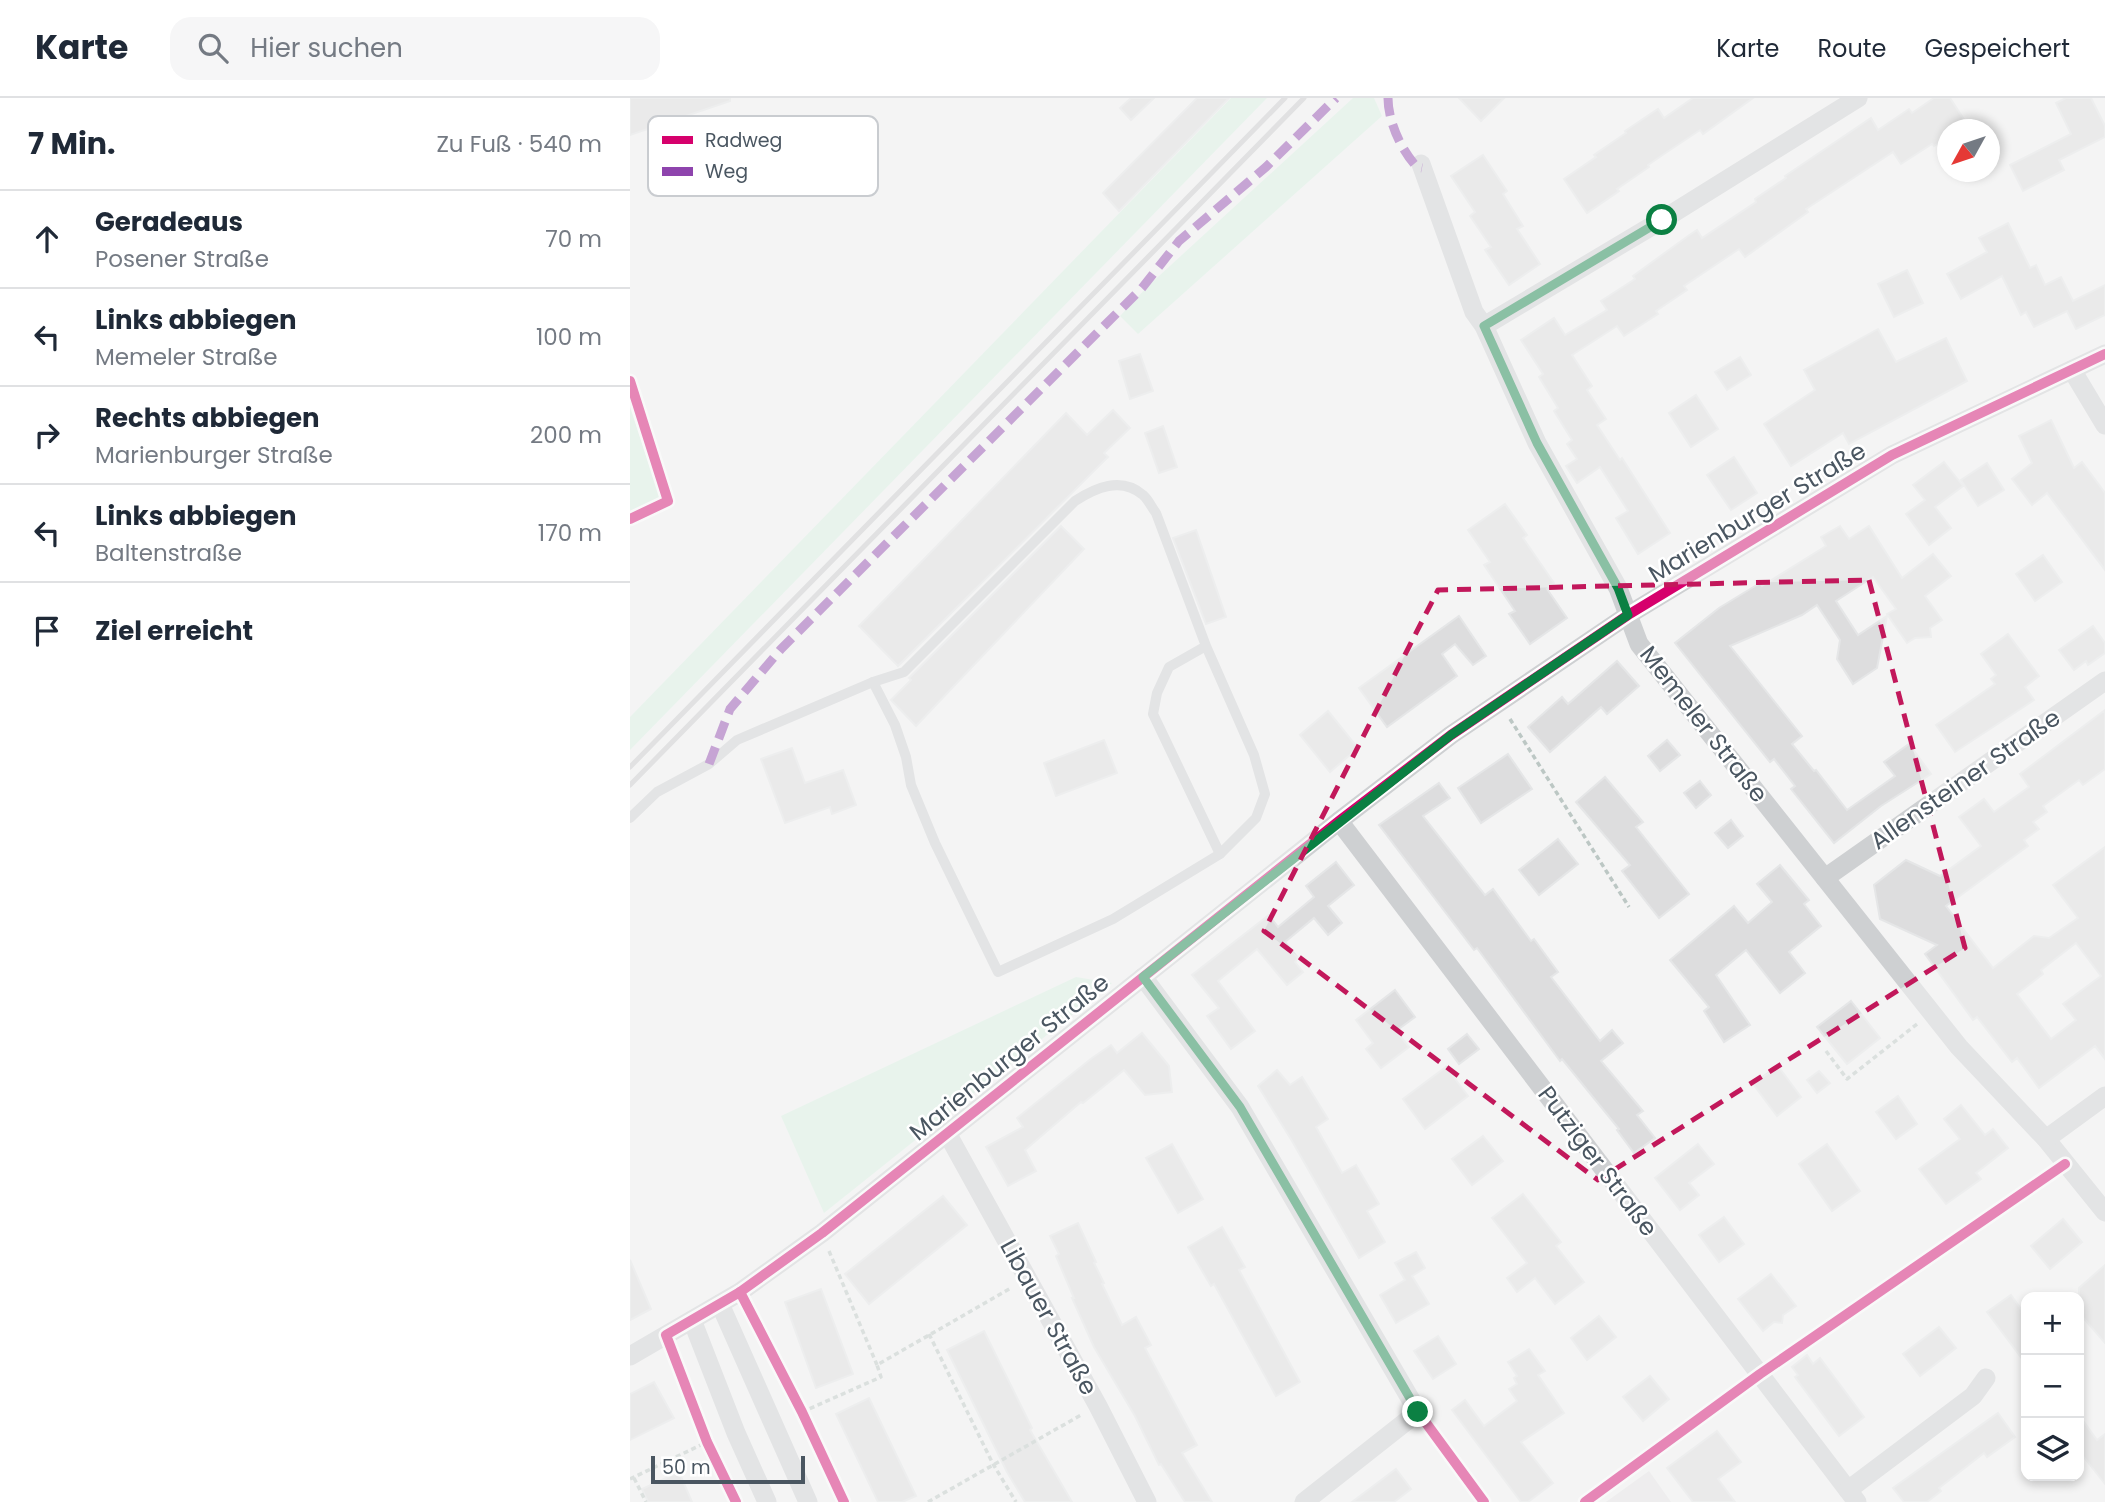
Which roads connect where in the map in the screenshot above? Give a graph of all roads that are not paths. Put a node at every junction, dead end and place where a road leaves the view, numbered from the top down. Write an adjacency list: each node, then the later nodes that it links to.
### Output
1 (1858, 98): 3 (street)
2 (1421, 164): 3 (street, Memeler Straße)
3 (1484, 326): 7 (street, Memeler Straße)
4 (2105, 355): 5 (street, Marienburger Straße)
5 (2072, 370): 6 (street); 7 (street, Marienburger Straße)
6 (2105, 425)
7 (1628, 615): 12 (street, Marienburger Straße); 14 (street, Memeler Straße)
8 (1206, 646): 10 (lane); 13 (lane); 13 (lane)
9 (2105, 681): 14 (street, Allensteiner Straße)
10 (873, 682): 11 (lane); 13 (lane)
11 (630, 818)
12 (1339, 821): 15 (street, Marienburger Straße); 24 (street, Putziger Straße)
13 (1220, 855)
14 (1825, 878): 18 (street, Memeler Straße)
15 (1143, 977): 17 (street, Marienburger Straße); 28 (street)
16 (2105, 1096): 18 (street)
17 (947, 1133): 20 (street, Marienburger Straße); 27 (street, Libauer Straße)
18 (2046, 1139): 19 (street, Memeler Straße)
19 (2105, 1212)
20 (720, 1304): 21 (street, Marienburger Straße); 26 (street)
21 (692, 1320): 22 (street, Marienburger Straße); 25 (street)
22 (630, 1356)
23 (1986, 1378): 24 (street)
24 (1853, 1496)
25 (767, 1502)
26 (808, 1502)
27 (1147, 1502)
28 (1304, 1502)

